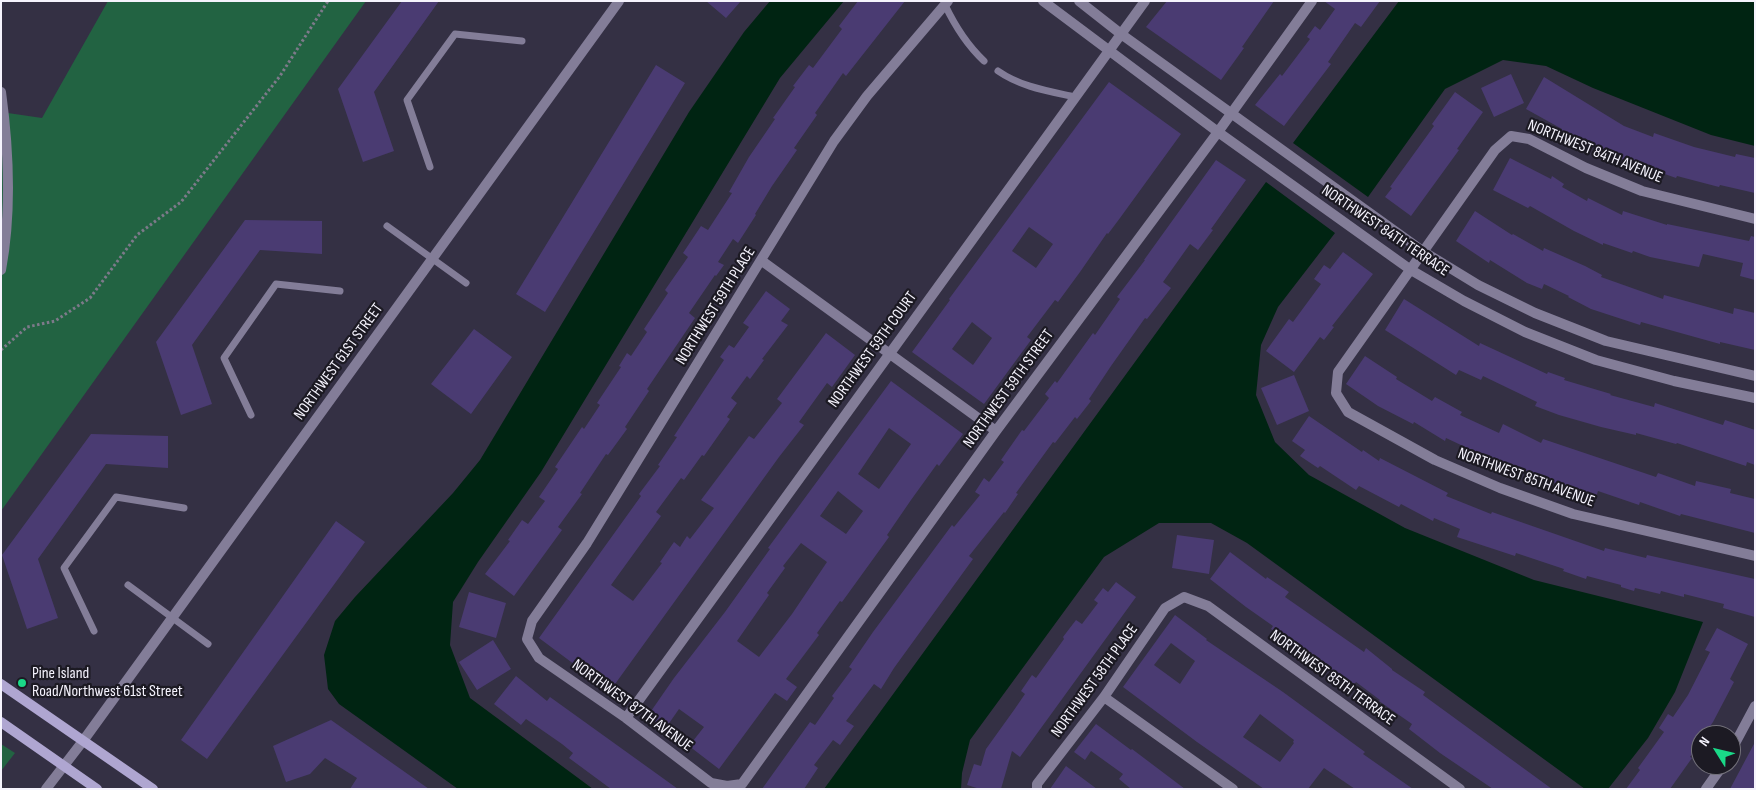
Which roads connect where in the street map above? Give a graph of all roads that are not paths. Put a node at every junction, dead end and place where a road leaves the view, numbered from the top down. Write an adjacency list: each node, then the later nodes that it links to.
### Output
1 (619, 1): 20 (street, NORTHWEST 61ST STREET)
2 (1043, 1): 9 (street, NORTHWEST 84TH TERRACE)
3 (1079, 1): 7 (street, NORTHWEST 84TH TERRACE)
4 (1145, 1): 7 (street, NORTHWEST 59TH COURT)
5 (1312, 1): 14 (street, NORTHWEST 59TH STREET)
6 (947, 3): 10 (lane); 21 (street, NORTHWEST 59TH PLACE)
7 (1121, 34): 9 (street, NORTHWEST 59TH COURT); 14 (street, NORTHWEST 84TH TERRACE)
8 (522, 41): 16 (lane)
9 (1110, 50): 13 (street, NORTHWEST 59TH COURT); 15 (street, NORTHWEST 84TH TERRACE)
10 (984, 61)
11 (998, 71): 13 (lane)
12 (1, 92): 22 (street)
13 (1075, 97): 26 (street, NORTHWEST 59TH COURT)
14 (1232, 114): 15 (street, NORTHWEST 59TH STREET); 19 (street, NORTHWEST 84TH TERRACE)
15 (1218, 132): 23 (street, NORTHWEST 84TH TERRACE); 30 (street, NORTHWEST 59TH STREET)
16 (430, 167)
17 (1755, 219): 19 (street, NORTHWEST 84TH AVENUE)
18 (387, 226): 20 (lane)
19 (1424, 252): 23 (street); 27 (street, NORTHWEST 84TH TERRACE)
20 (432, 259): 24 (lane); 35 (street, NORTHWEST 61ST STREET)
21 (762, 261): 26 (street); 37 (street, NORTHWEST 59TH PLACE)
22 (1, 270)
23 (1411, 270): 28 (street, NORTHWEST 84TH TERRACE); 32 (street, NORTHWEST 85TH AVENUE)
24 (466, 284)
25 (340, 291): 29 (lane)
26 (889, 353): 30 (street); 42 (street, NORTHWEST 59TH COURT)
27 (1755, 376)
28 (1755, 398)
29 (251, 415)
30 (996, 431): 48 (street, NORTHWEST 59TH STREET)
31 (184, 508): 36 (lane)
32 (1755, 556)
33 (128, 585): 35 (lane)
34 (1184, 597): 40 (street, NORTHWEST 58TH PLACE); 54 (street, NORTHWEST 85TH TERRACE)
35 (172, 618): 38 (lane); 45 (street, NORTHWEST 61ST STREET)
36 (94, 631)
37 (527, 639): 42 (street, NORTHWEST 87TH AVENUE)
38 (208, 644)
39 (1, 684): 45 (main road)
40 (1104, 697): 52 (street, NORTHWEST 58TH PLACE); 53 (street)
41 (1755, 706): 44 (street)
42 (626, 718): 48 (street, NORTHWEST 87TH AVENUE)
43 (1, 722): 46 (main road)
44 (1741, 732)
45 (84, 741): 46 (street, NORTHWEST 61ST STREET); 51 (main road)
46 (64, 765): 49 (street, NORTHWEST 61ST STREET); 50 (main road)
47 (1716, 775): 55 (street)
48 (727, 786)
49 (46, 789)
50 (97, 789)
51 (153, 789)
52 (1037, 789)
53 (1233, 789)
54 (1460, 789)
55 (1706, 789)

